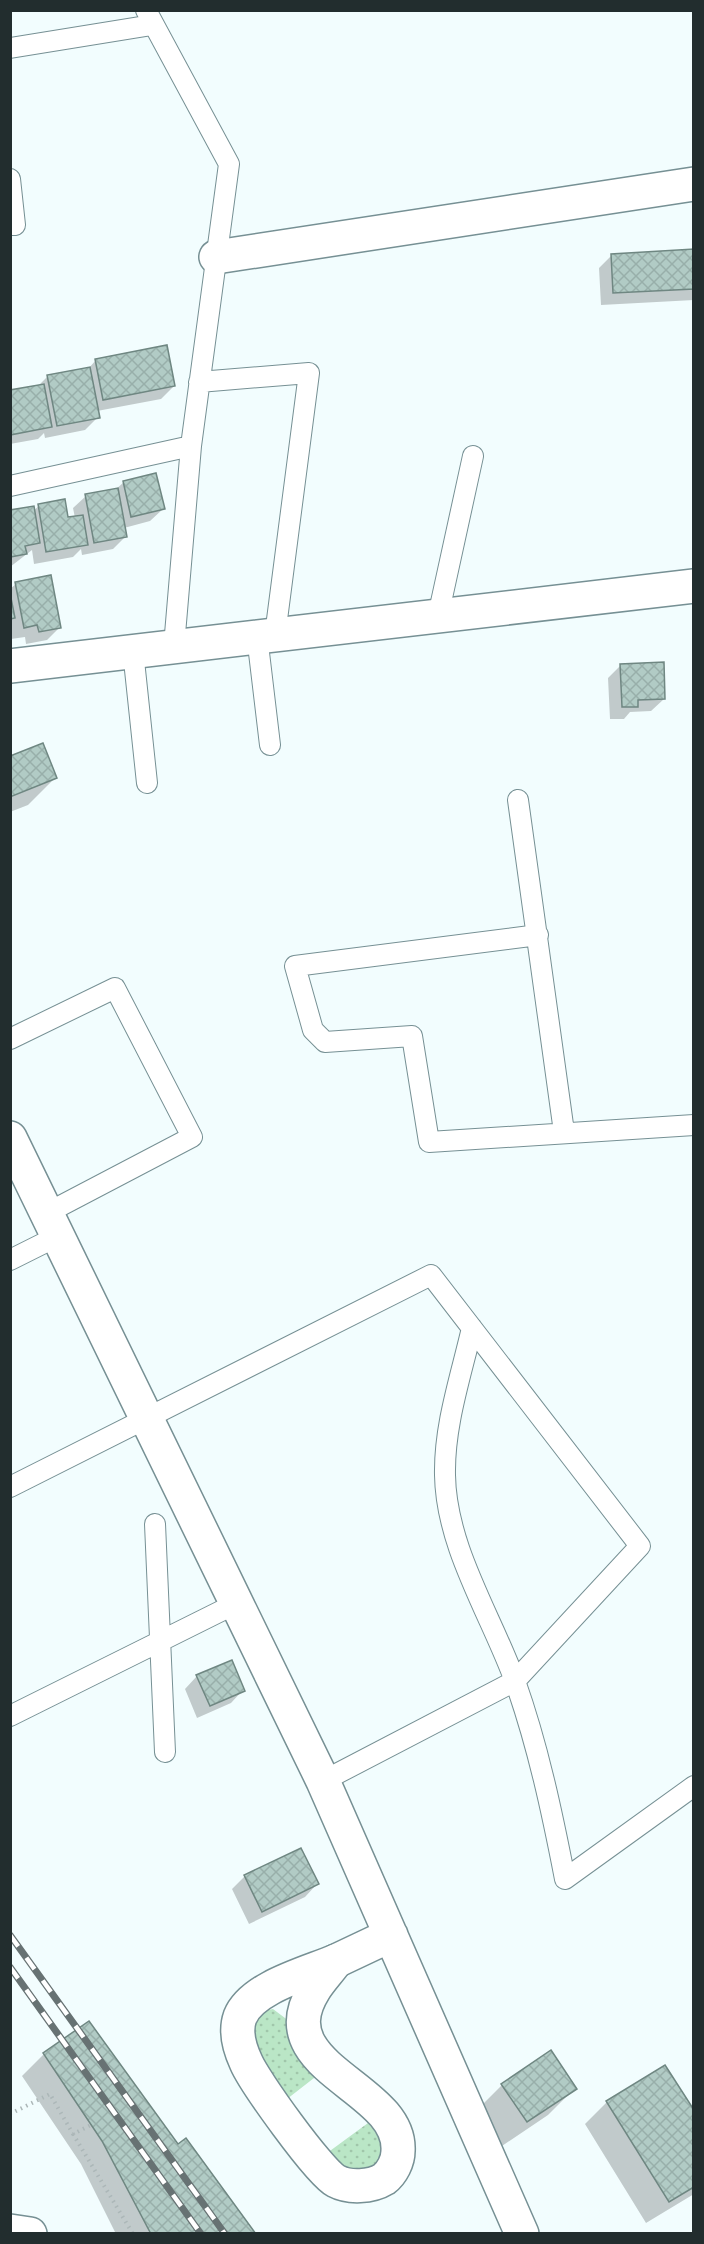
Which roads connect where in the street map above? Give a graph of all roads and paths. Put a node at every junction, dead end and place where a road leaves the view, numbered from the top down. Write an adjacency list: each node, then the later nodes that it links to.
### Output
1 (149, 18): 2 (lane); 6 (lane)
2 (10, 48)
3 (10, 179): 5 (lane)
4 (693, 184): 6 (street)
5 (10, 225)
6 (216, 257): 7 (lane)
7 (199, 382): 8 (lane); 13 (lane)
8 (190, 446): 10 (lane); 14 (lane)
9 (473, 456): 12 (lane)
10 (10, 486)
11 (693, 586): 12 (street)
12 (438, 616): 13 (street)
13 (266, 636): 14 (street); 17 (lane)
14 (174, 646): 15 (street)
15 (133, 651): 16 (street); 18 (lane)
16 (10, 666)
17 (270, 745)
18 (147, 783)
19 (518, 800): 20 (lane)
20 (538, 935): 23 (lane); 23 (lane)
21 (10, 1040): 25 (lane)
22 (693, 1125): 23 (lane)
23 (564, 1132)
24 (10, 1138): 25 (street)
25 (53, 1225): 26 (lane); 28 (street)
26 (10, 1260)
27 (472, 1328): 28 (lane); 33 (lane); 33 (lane)
28 (147, 1416): 29 (lane); 31 (street)
29 (10, 1487)
30 (155, 1524): 32 (lane)
31 (237, 1603): 32 (lane); 36 (street)
32 (160, 1641): 34 (lane); 35 (lane)
33 (514, 1681): 36 (lane); 37 (lane)
34 (10, 1716)
35 (165, 1752)
36 (323, 1781): 38 (street)
37 (693, 1786)
38 (392, 1935): 39 (street); 48 (street)
39 (336, 1961): 40 (street); 41 (street)
40 (247, 2007): 41 (street); 41 (street)
41 (306, 2035)
42 (10, 2114): 44 (path)
43 (91, 2125): 44 (path)
44 (73, 2134): 47 (path)
45 (10, 2231): 46 (street)
46 (30, 2234)
47 (133, 2234)
48 (522, 2234)

